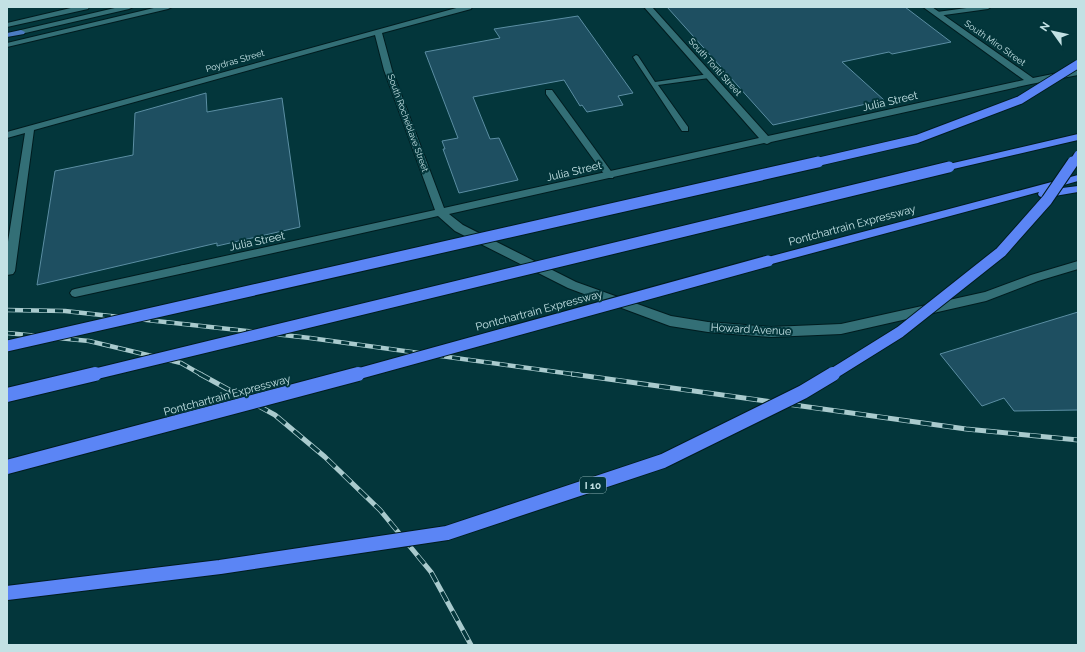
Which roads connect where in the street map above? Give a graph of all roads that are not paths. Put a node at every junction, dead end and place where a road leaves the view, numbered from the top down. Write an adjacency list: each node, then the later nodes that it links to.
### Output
1 (86, 7): 9 (street)
2 (128, 7): 11 (street)
3 (168, 7): 13 (street)
4 (468, 7): 10 (street, Poydras Street)
5 (648, 7): 17 (street, South Tonti Street)
6 (927, 7): 8 (street, South Miro Street)
7 (988, 7): 8 (lane)
8 (937, 14): 18 (street, South Miro Street)
9 (7, 25)
10 (378, 31): 21 (street, Poydras Street); 31 (street, South Rocheblave Street)
11 (20, 32): 12 (main road)
12 (7, 35)
13 (7, 45)
14 (636, 57): 19 (lane)
15 (1078, 64): 36 (highway, bridge)
16 (1078, 72): 18 (street, Julia Street)
17 (709, 76): 19 (lane); 25 (street, South Tonti Street)
18 (1031, 81): 25 (street, Julia Street)
19 (653, 84): 22 (lane)
20 (549, 92): 27 (lane)
21 (30, 128): 23 (street, Poydras Street); 34 (street)
22 (685, 129)
23 (7, 135)
24 (1078, 137): 37 (highway, bridge)
25 (767, 141): 27 (street, Julia Street)
26 (1078, 155): 39 (highway, I 10, bridge)
27 (610, 176): 31 (street, Julia Street)
28 (1078, 178): 30 (highway, Pontchartrain Expressway)
29 (1078, 189): 30 (highway)
30 (985, 203): 38 (highway, Pontchartrain Expressway, bridge)
31 (441, 213): 32 (street, Howard Avenue); 33 (street, Julia Street)
32 (1078, 265)
33 (184, 269): 35 (lane, Julia Street)
34 (9, 271)
35 (75, 293)
36 (7, 346)
37 (7, 395)
38 (7, 467)
39 (7, 593)

